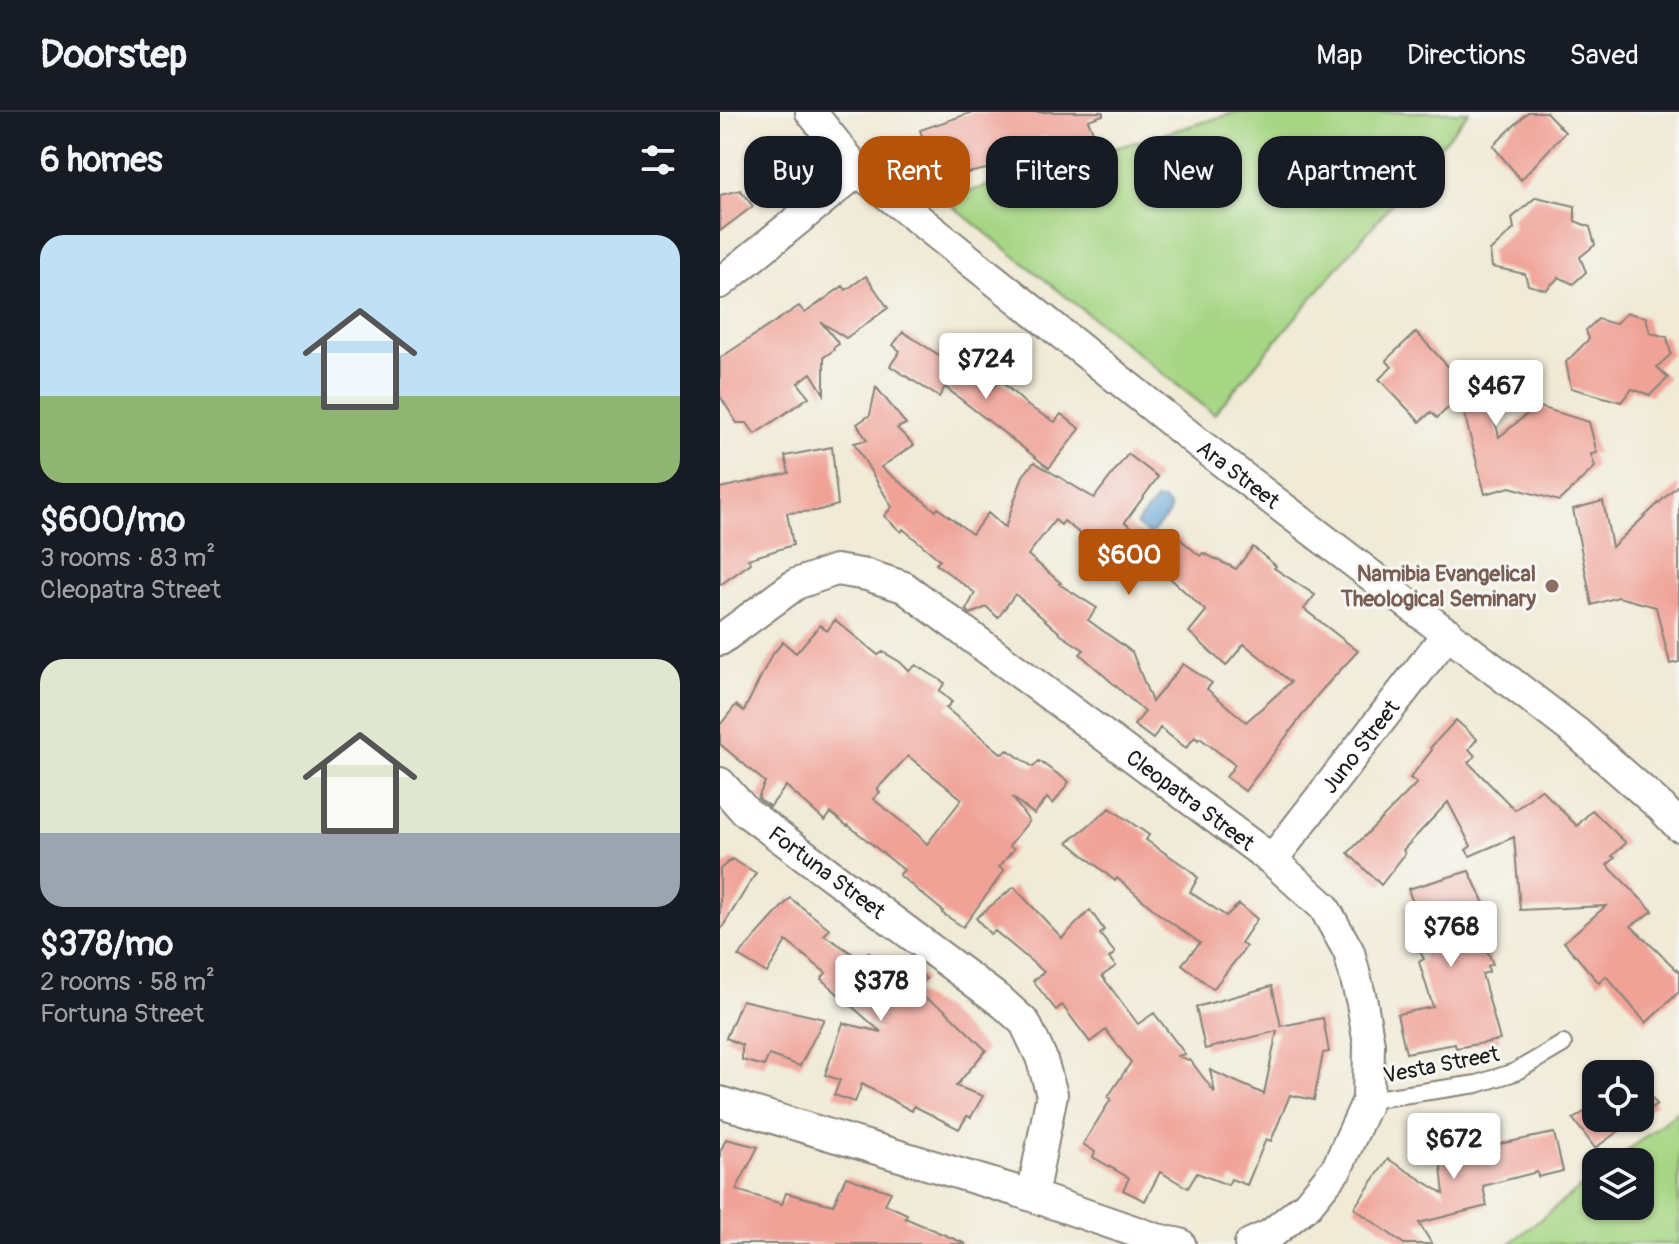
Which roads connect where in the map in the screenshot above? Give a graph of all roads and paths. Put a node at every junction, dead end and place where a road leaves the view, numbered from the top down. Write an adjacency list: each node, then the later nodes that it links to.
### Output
1 (811, 112): 2 (street, Ara Street)
2 (858, 171): 4 (street)
3 (904, 208): 5 (street, Ara Street)
4 (720, 283)
5 (1448, 633): 8 (street, Ara Street); 9 (street, Juno Street)
6 (720, 640): 9 (street, Cleopatra Street)
7 (720, 783): 13 (street, Fortuna Street)
8 (1679, 826)
9 (1272, 860): 11 (street, Cleopatra Street)
10 (1563, 1044): 11 (lane, Vesta Street)
11 (1368, 1100): 15 (street, Cleopatra Street)
12 (720, 1102): 13 (street)
13 (1032, 1196): 14 (street)
14 (1180, 1244)
15 (1250, 1244)

